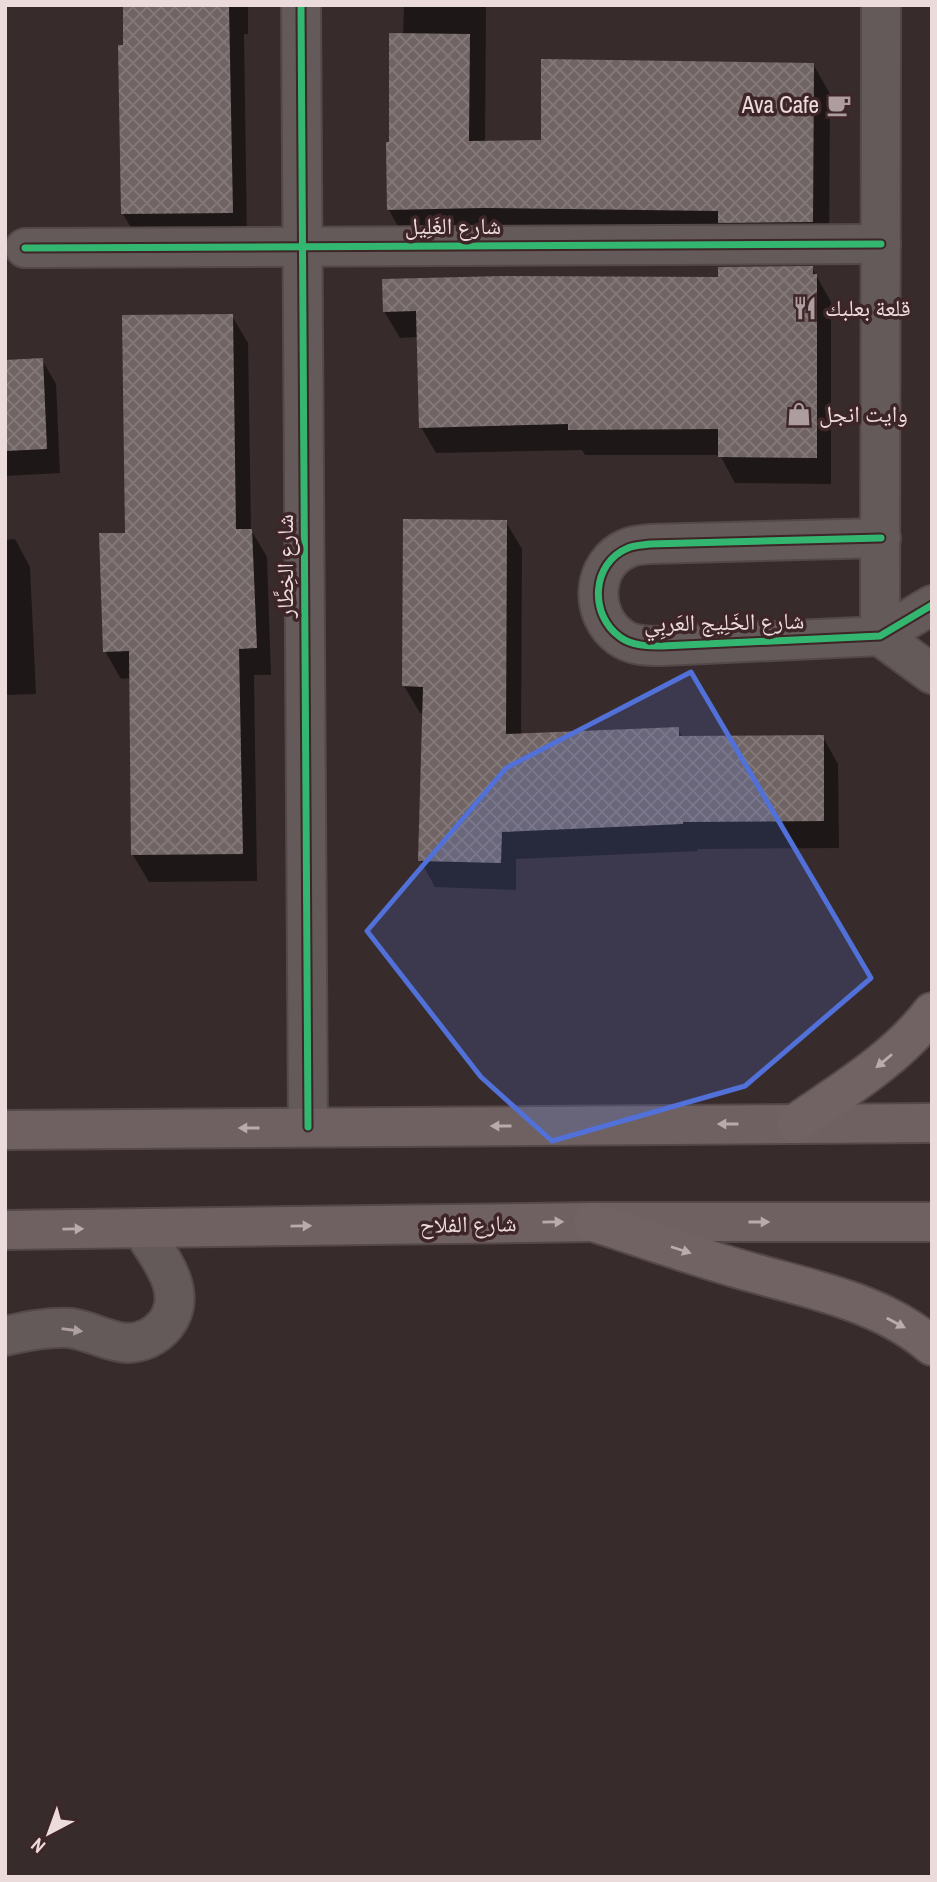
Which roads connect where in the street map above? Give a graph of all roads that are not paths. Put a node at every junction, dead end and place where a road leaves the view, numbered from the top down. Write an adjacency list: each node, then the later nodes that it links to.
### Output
1 (301, 5): 4 (street, شارع الخِطَّار)
2 (881, 5): 3 (street)
3 (881, 244): 4 (street, شارع الغَلِيل); 6 (street)
4 (303, 246): 5 (street, شارع الغَلِيل); 13 (street, شارع الخِطَّار)
5 (12, 249)
6 (881, 538): 8 (street); 8 (street, شارع الخَلِيج العَربِي)
7 (932, 605): 8 (street, شارع الخَلِيج العَربِي)
8 (880, 636): 9 (street)
9 (932, 674)
10 (932, 1012): 11 (highway, one-way to 11)
11 (796, 1123): 12 (main road); 13 (main road, one-way to 13)
12 (932, 1123)
13 (308, 1127): 14 (main road, one-way to 14)
14 (5, 1130)
15 (593, 1222): 16 (main road, شارع الفلاح, one-way to 16); 17 (main road, شارع الفلاح, one-way to 15); 20 (highway, one-way to 20)
16 (932, 1222)
17 (141, 1228): 18 (main road, شارع الفلاح, one-way to 17); 19 (street, one-way to 17)
18 (5, 1230)
19 (5, 1336)
20 (932, 1346)

